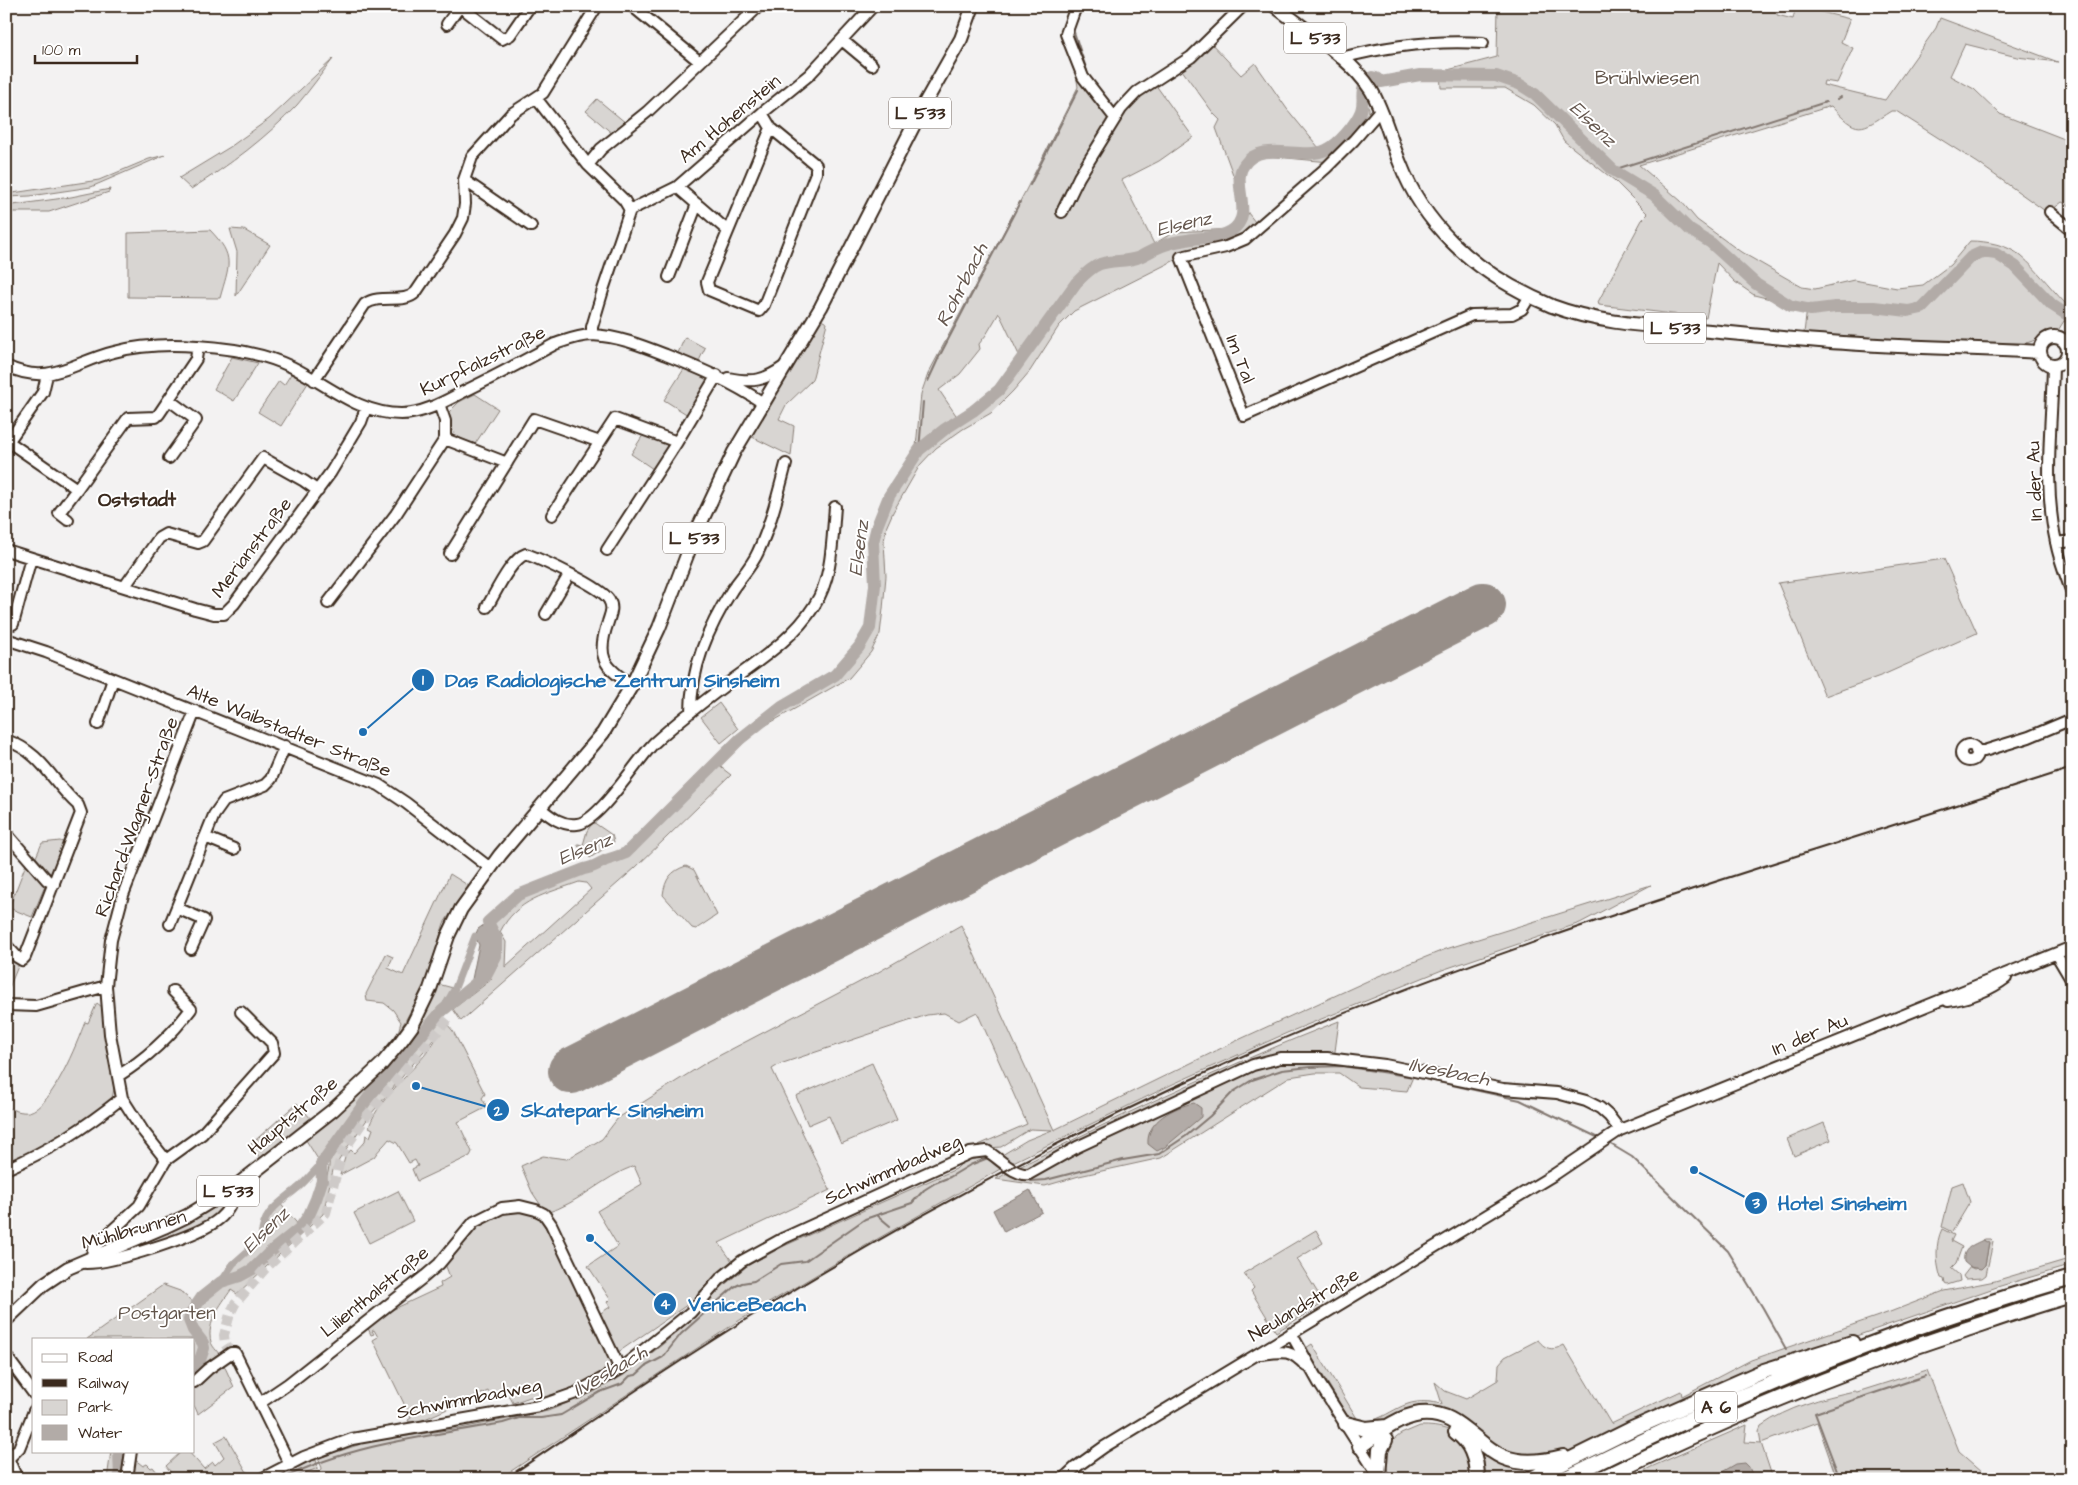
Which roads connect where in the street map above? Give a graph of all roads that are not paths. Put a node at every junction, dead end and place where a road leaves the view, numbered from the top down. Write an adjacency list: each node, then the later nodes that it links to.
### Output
1 (460, 6): 2 (street); 12 (street)
2 (530, 6)
3 (597, 6): 18 (street)
4 (632, 6): 16 (street)
5 (759, 6): 11 (street)
6 (873, 6): 13 (street, Am Hohenstein)
7 (974, 6): 39 (main road, L 533)
8 (1076, 6): 21 (street)
9 (1243, 6): 21 (street)
10 (1275, 6): 15 (main road, L 533)
11 (748, 10): 16 (street)
12 (447, 24)
13 (842, 40): 17 (street); 20 (street, Am Hohenstein)
14 (1483, 43): 15 (street)
15 (1341, 58): 19 (main road, L 533)
16 (700, 62): 23 (street)
17 (872, 65)
18 (536, 98): 23 (street); 24 (street)
19 (1380, 110): 34 (main road, L 533); 34 (street, Im Tal)
20 (762, 113): 22 (street); 25 (street, Am Hohenstein)
21 (1116, 118): 28 (street)
22 (771, 128): 32 (street); 32 (street)
23 (588, 164): 27 (street)
24 (464, 180): 30 (street); 44 (street)
25 (677, 186): 26 (street); 27 (street, Am Hohenstein)
26 (697, 204): 32 (street); 33 (street)
27 (630, 210): 35 (street)
28 (1062, 212)
29 (2050, 212): 31 (street)
30 (530, 226)
31 (2072, 230)
32 (728, 231)
33 (669, 277)
34 (1530, 296): 38 (main road, L 533)
35 (592, 335): 43 (street, Kurpfalzstraße); 48 (street, Kurpfalzstraße)
36 (198, 346): 42 (street, Kurpfalzstraße); 44 (street, Kurpfalzstraße); 47 (street)
37 (2069, 351): 38 (main road); 40 (main road)
38 (2040, 352): 40 (main road)
39 (786, 365): 45 (street, Kurpfalzstraße); 46 (main road, L 533)
40 (2053, 365): 63 (street, In der Au)
41 (6, 366): 42 (street, Kurpfalzstraße)
42 (47, 375): 53 (street)
43 (717, 376): 45 (street, Kurpfalzstraße); 46 (street, Kurpfalzstraße); 52 (street)
44 (314, 380): 49 (street, Kurpfalzstraße)
45 (749, 381): 46 (street, Kurpfalzstraße)
46 (766, 398): 77 (main road, L 533)
47 (169, 400): 54 (street); 57 (street)
48 (438, 404): 49 (street, Kurpfalzstraße); 50 (street)
49 (366, 408): 58 (street, Merianstraße)
50 (444, 439): 55 (street); 71 (street)
51 (600, 442): 52 (street); 55 (street); 60 (street)
52 (677, 442): 65 (street)
53 (8, 443): 57 (street)
54 (170, 458)
55 (507, 463): 66 (street)
56 (786, 464): 79 (street)
57 (77, 489): 61 (street)
58 (318, 491): 69 (street, Merianstraße); 69 (street)
59 (835, 507): 79 (street)
60 (552, 515)
61 (68, 520)
62 (2072, 541): 63 (street)
63 (2056, 543): 70 (street, In der Au)
64 (6, 550): 67 (street, Merianstraße)
65 (607, 550)
66 (450, 554)
67 (31, 558): 69 (street, Merianstraße); 74 (street)
68 (569, 575): 72 (street); 73 (street); 77 (street)
69 (125, 586)
70 (2072, 593)
71 (328, 603)
72 (487, 607)
73 (546, 614)
74 (12, 624)
75 (6, 639): 76 (street, Alte Waibstadter Straße)
76 (113, 679): 78 (street, Alte Waibstadter Straße); 81 (street)
77 (632, 685): 85 (main road, L 533)
78 (195, 711): 83 (street, Alte Waibstadter Straße); 98 (street, Richard-Wagner-Straße)
79 (691, 712): 85 (street)
80 (2072, 720): 84 (street)
81 (98, 724)
82 (6, 740): 90 (street)
83 (285, 746): 87 (street); 89 (street, Alte Waibstadter Straße)
84 (1976, 751)
85 (540, 808): 89 (main road, L 533)
86 (6, 833): 90 (street)
87 (205, 837): 88 (street); 91 (street)
88 (234, 849)
89 (490, 868): 108 (main road, Hauptstraße / L 533)
90 (54, 884): 93 (street)
91 (177, 908): 92 (street); 95 (street)
92 (170, 924)
93 (6, 944)
94 (2072, 947): 96 (street, In der Au)
95 (190, 949)
96 (2056, 954): 97 (street); 104 (street, In der Au)
97 (2072, 981)
98 (106, 986): 100 (street); 102 (street, Richard-Wagner-Straße)
99 (173, 991): 102 (street)
100 (6, 1005)
101 (241, 1012): 105 (street)
102 (118, 1076): 103 (street, Richard-Wagner-Straße)
103 (122, 1098): 105 (street, Richard-Wagner-Straße); 107 (street)
104 (1620, 1130): 106 (street, In der Au); 118 (street, Schwimmbadweg)
105 (166, 1160): 109 (street)
106 (1567, 1166): 114 (street, Neulandstraße)
107 (6, 1169)
108 (236, 1186): 109 (main road, Hauptstraße / L 533); 110 (street, Mühlbrunnen)
109 (92, 1257): 110 (main road, Hauptstraße / L 533)
110 (77, 1263): 113 (main road, Hauptstraße / L 533)
111 (2072, 1278): 115 (highway, A 6)
112 (2072, 1296): 130 (highway, A 6)
113 (6, 1320)
114 (1291, 1333): 116 (street, Neulandstraße); 120 (street)
115 (1872, 1345): 128 (highway); 139 (highway, A 6)
116 (1257, 1354): 120 (street); 136 (street, Neulandstraße)
117 (6, 1356): 121 (street)
118 (620, 1369): 122 (street, Lilienthalstraße); 131 (street, Schwimmbadweg)
119 (195, 1381): 122 (street)
120 (1319, 1383): 124 (street)
121 (32, 1391)
122 (260, 1403): 131 (street)
123 (32, 1416): 129 (street)
124 (1346, 1424): 125 (highway); 126 (street)
125 (1388, 1433): 126 (highway); 128 (highway); 132 (highway); 137 (highway)
126 (1362, 1449): 132 (street)
127 (131, 1452): 134 (street)
128 (1583, 1453): 138 (highway)
129 (7, 1457): 133 (main road)
130 (1642, 1458): 140 (highway, A 6); 141 (highway)
131 (290, 1464): 135 (street, Schwimmbadweg)
132 (1379, 1477)
133 (16, 1479)
134 (127, 1479)
135 (261, 1479)
136 (1063, 1479)
137 (1477, 1479)
138 (1531, 1479)
139 (1564, 1479)
140 (1600, 1479)
141 (1620, 1479)

